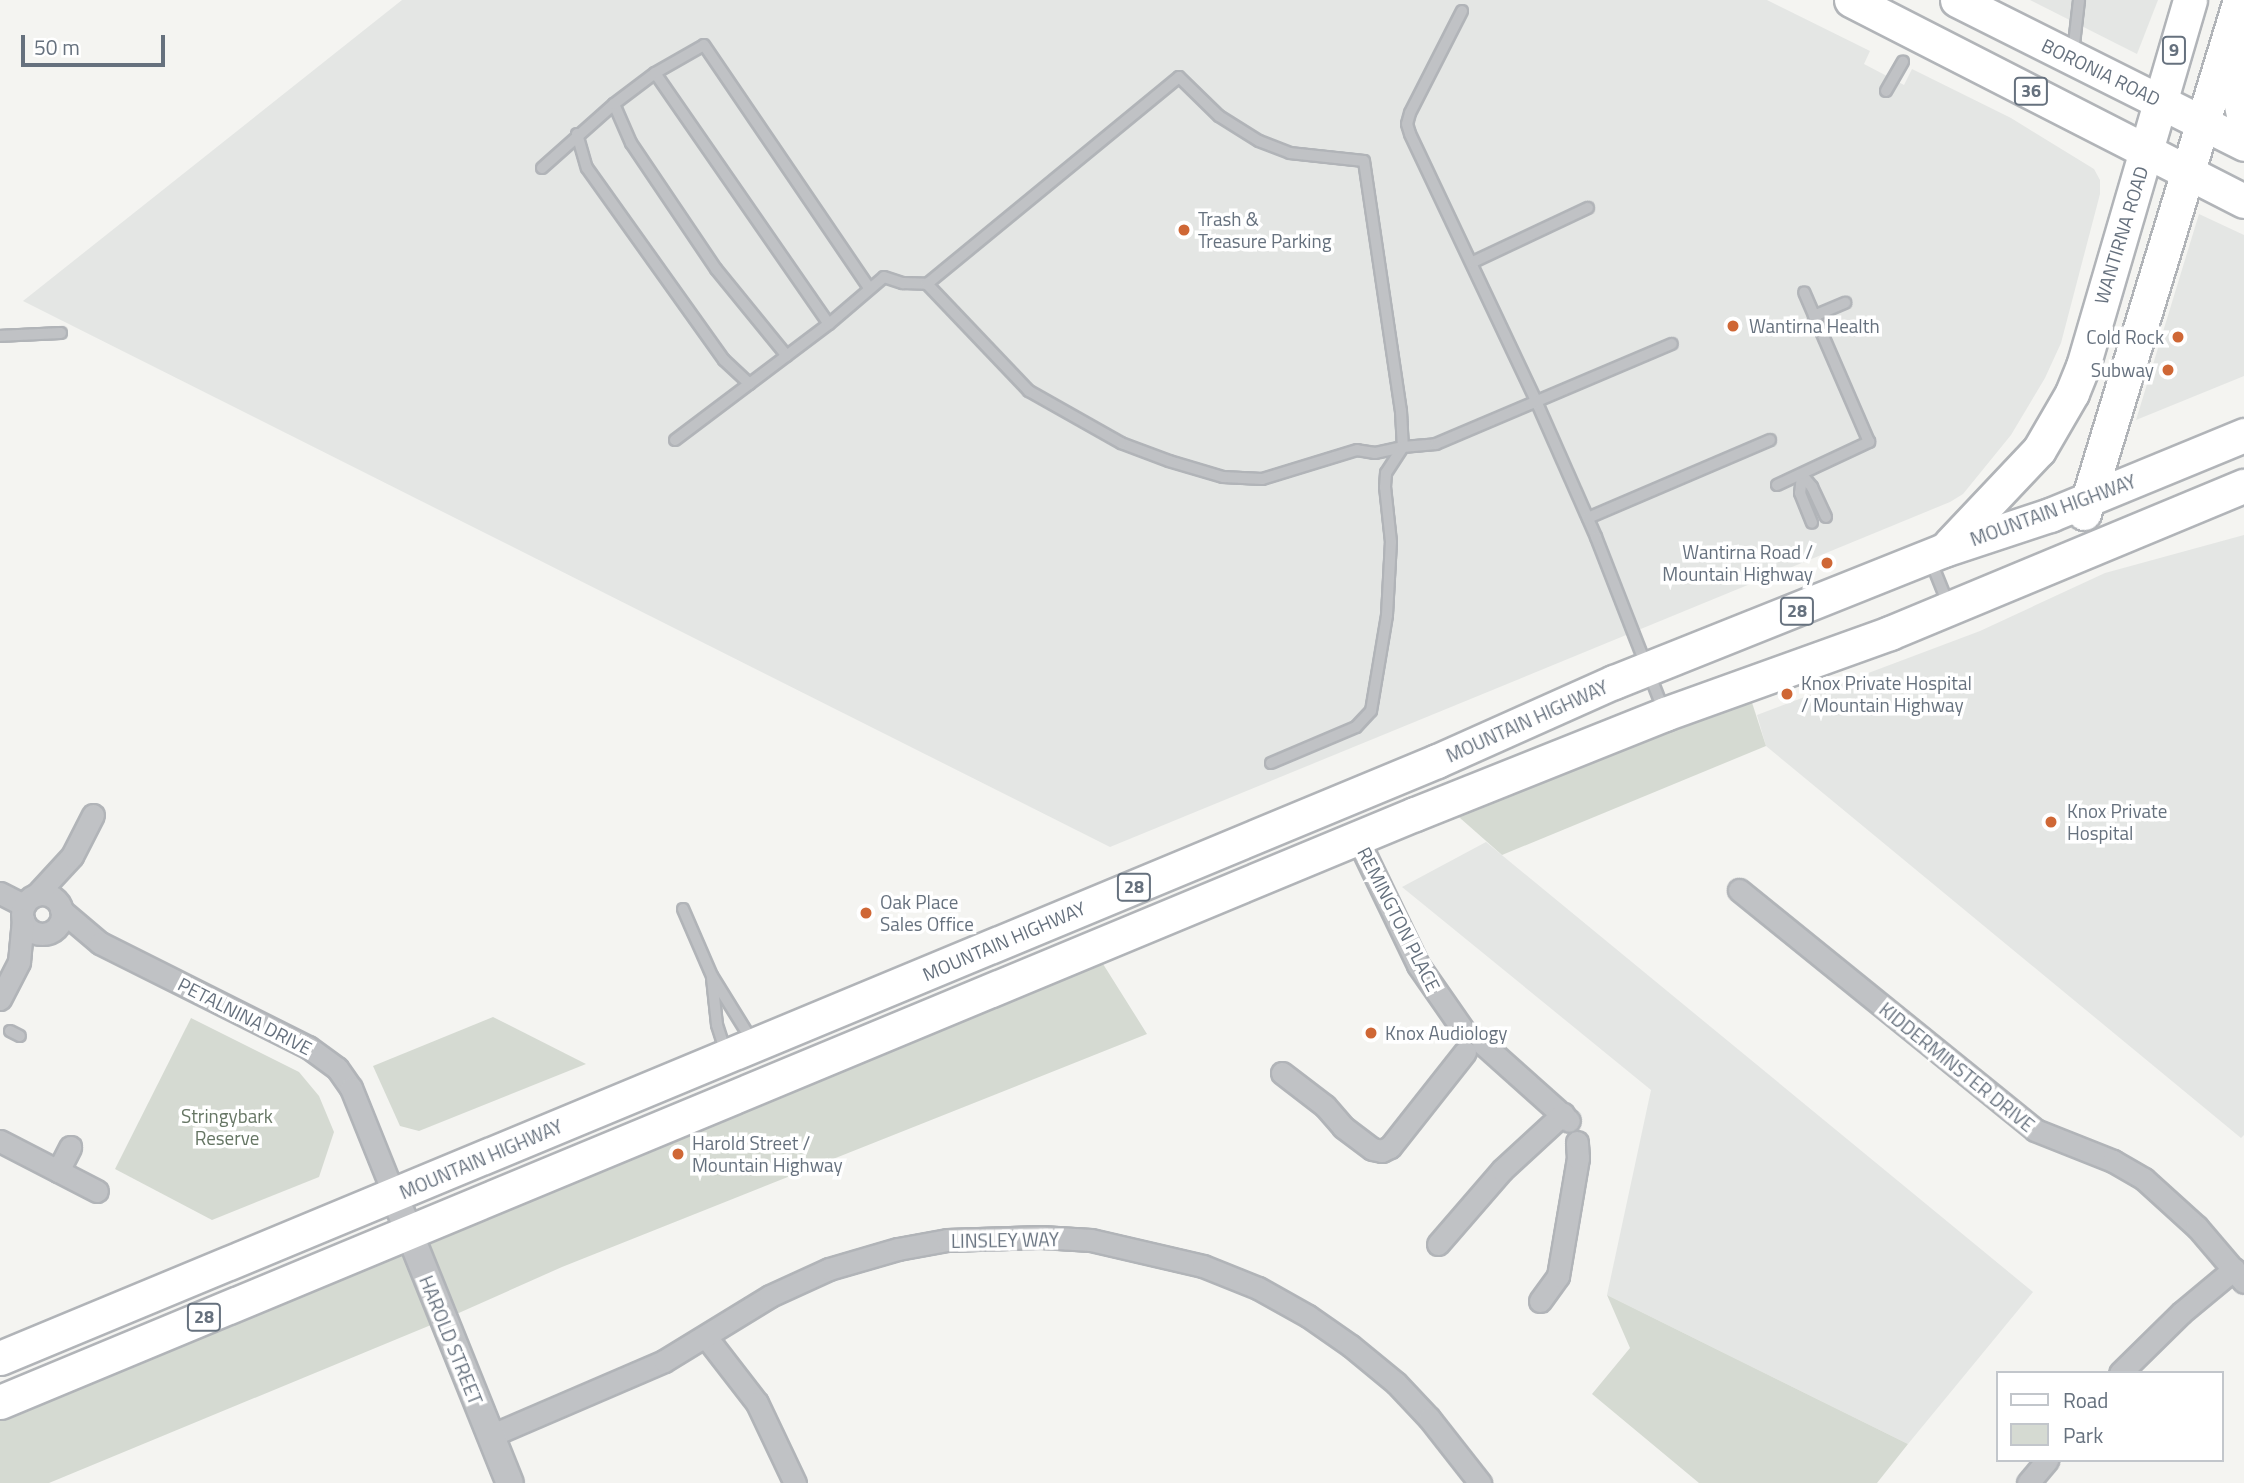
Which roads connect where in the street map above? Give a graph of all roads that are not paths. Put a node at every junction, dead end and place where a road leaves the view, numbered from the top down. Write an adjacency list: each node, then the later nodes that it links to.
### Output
1 (1851, 0): 18 (main road, 36)
2 (2079, 0): 8 (lane)
3 (2190, 0): 12 (main road, WANTIRNA ROAD / 9)
4 (2240, 0): 7 (main road)
5 (1967, 2): 8 (main road, BORONIA ROAD / 36)
6 (1462, 11): 23 (lane)
7 (2227, 41): 14 (main road); 15 (main road)
8 (2073, 58): 12 (main road, BORONIA ROAD / 36)
9 (1903, 61): 11 (lane)
10 (655, 74): 13 (lane); 25 (lane); 29 (lane)
11 (1886, 91)
12 (2160, 101): 15 (main road, BORONIA ROAD / 36); 18 (main road, WANTIRNA ROAD / 9)
13 (614, 104): 16 (lane); 33 (lane)
14 (2244, 119)
15 (2202, 123): 17 (main road, BORONIA ROAD); 20 (main road)
16 (578, 134): 19 (lane); 34 (lane)
17 (2244, 144)
18 (2146, 152): 20 (main road); 49 (main road, WANTIRNA ROAD)
19 (542, 168)
20 (2187, 173): 21 (main road); 45 (main road)
21 (2244, 201)
22 (1588, 208): 23 (lane)
23 (1473, 262): 35 (lane)
24 (927, 284): 25 (lane); 39 (lane); 40 (lane)
25 (869, 288): 29 (lane)
26 (1804, 292): 28 (lane)
27 (1845, 303): 28 (lane)
28 (1814, 316): 42 (lane)
29 (829, 324): 33 (lane)
30 (61, 333): 31 (lane)
31 (0, 336)
32 (1672, 344): 35 (lane)
33 (787, 355): 34 (lane)
34 (750, 384): 37 (lane)
35 (1537, 403): 39 (lane); 47 (lane)
36 (2244, 435): 45 (main road, MOUNTAIN HIGHWAY / 28)
37 (675, 440)
38 (1770, 440): 47 (lane)
39 (1403, 447): 40 (lane); 41 (lane)
40 (1375, 453): 41 (lane)
41 (1386, 473): 54 (lane)
42 (1802, 475): 43 (lane); 46 (lane); 48 (lane)
43 (1777, 485)
44 (2244, 486): 50 (main road, MOUNTAIN HIGHWAY / 28)
45 (2089, 499): 49 (main road, MOUNTAIN HIGHWAY / 28); 50 (main road)
46 (1826, 517)
47 (1588, 518): 52 (lane)
48 (1812, 523)
49 (1936, 554): 51 (lane); 52 (main road, MOUNTAIN HIGHWAY / 28)
50 (2065, 558): 51 (main road, MOUNTAIN HIGHWAY / 28)
51 (1950, 609): 53 (main road, MOUNTAIN HIGHWAY / 28)
52 (1649, 668): 53 (lane); 69 (main road, MOUNTAIN HIGHWAY / 28)
53 (1665, 714): 56 (main road, MOUNTAIN HIGHWAY / 28)
54 (1271, 763)
55 (93, 815): 57 (street)
56 (1357, 838): 68 (street, REMINGTON PLACE); 71 (main road, MOUNTAIN HIGHWAY / 28)
57 (72, 856): 60 (street); 61 (street)
58 (1739, 890): 80 (street, KIDDERMINSTER DRIVE)
59 (0, 892): 60 (street)
60 (28, 906): 61 (street); 63 (street); 65 (street)
61 (61, 908): 63 (street); 64 (street, PETALNINA DRIVE)
62 (683, 909): 66 (lane)
63 (48, 933): 64 (street, PETALNINA DRIVE); 65 (street)
64 (100, 943): 77 (street, PETALNINA DRIVE)
65 (19, 962): 67 (street)
66 (712, 976): 69 (lane); 69 (lane)
67 (0, 999)
68 (1471, 1043): 70 (street); 72 (street, REMINGTON PLACE)
69 (741, 1050): 71 (main road); 77 (main road, MOUNTAIN HIGHWAY / 28)
70 (1282, 1073)
71 (756, 1086): 78 (main road, MOUNTAIN HIGHWAY / 28)
72 (1566, 1118): 79 (street); 81 (street, REMINGTON PLACE)
73 (0, 1141): 75 (street)
74 (70, 1147): 75 (street)
75 (58, 1171): 76 (street)
76 (96, 1191)
77 (394, 1195): 78 (street, HAROLD STREET); 83 (main road, MOUNTAIN HIGHWAY / 28)
78 (408, 1233): 85 (main road, MOUNTAIN HIGHWAY / 28); 86 (street, HAROLD STREET)
79 (1438, 1244)
80 (2239, 1275): 84 (street)
81 (1540, 1301)
82 (706, 1337): 86 (street, LINSLEY WAY); 89 (street); 90 (street, LINSLEY WAY)
83 (0, 1358)
84 (2122, 1371)
85 (0, 1402)
86 (490, 1436): 88 (street, HAROLD STREET)
87 (2045, 1462): 91 (street)
88 (510, 1483)
89 (794, 1483)
90 (1480, 1483)
91 (2028, 1483)

